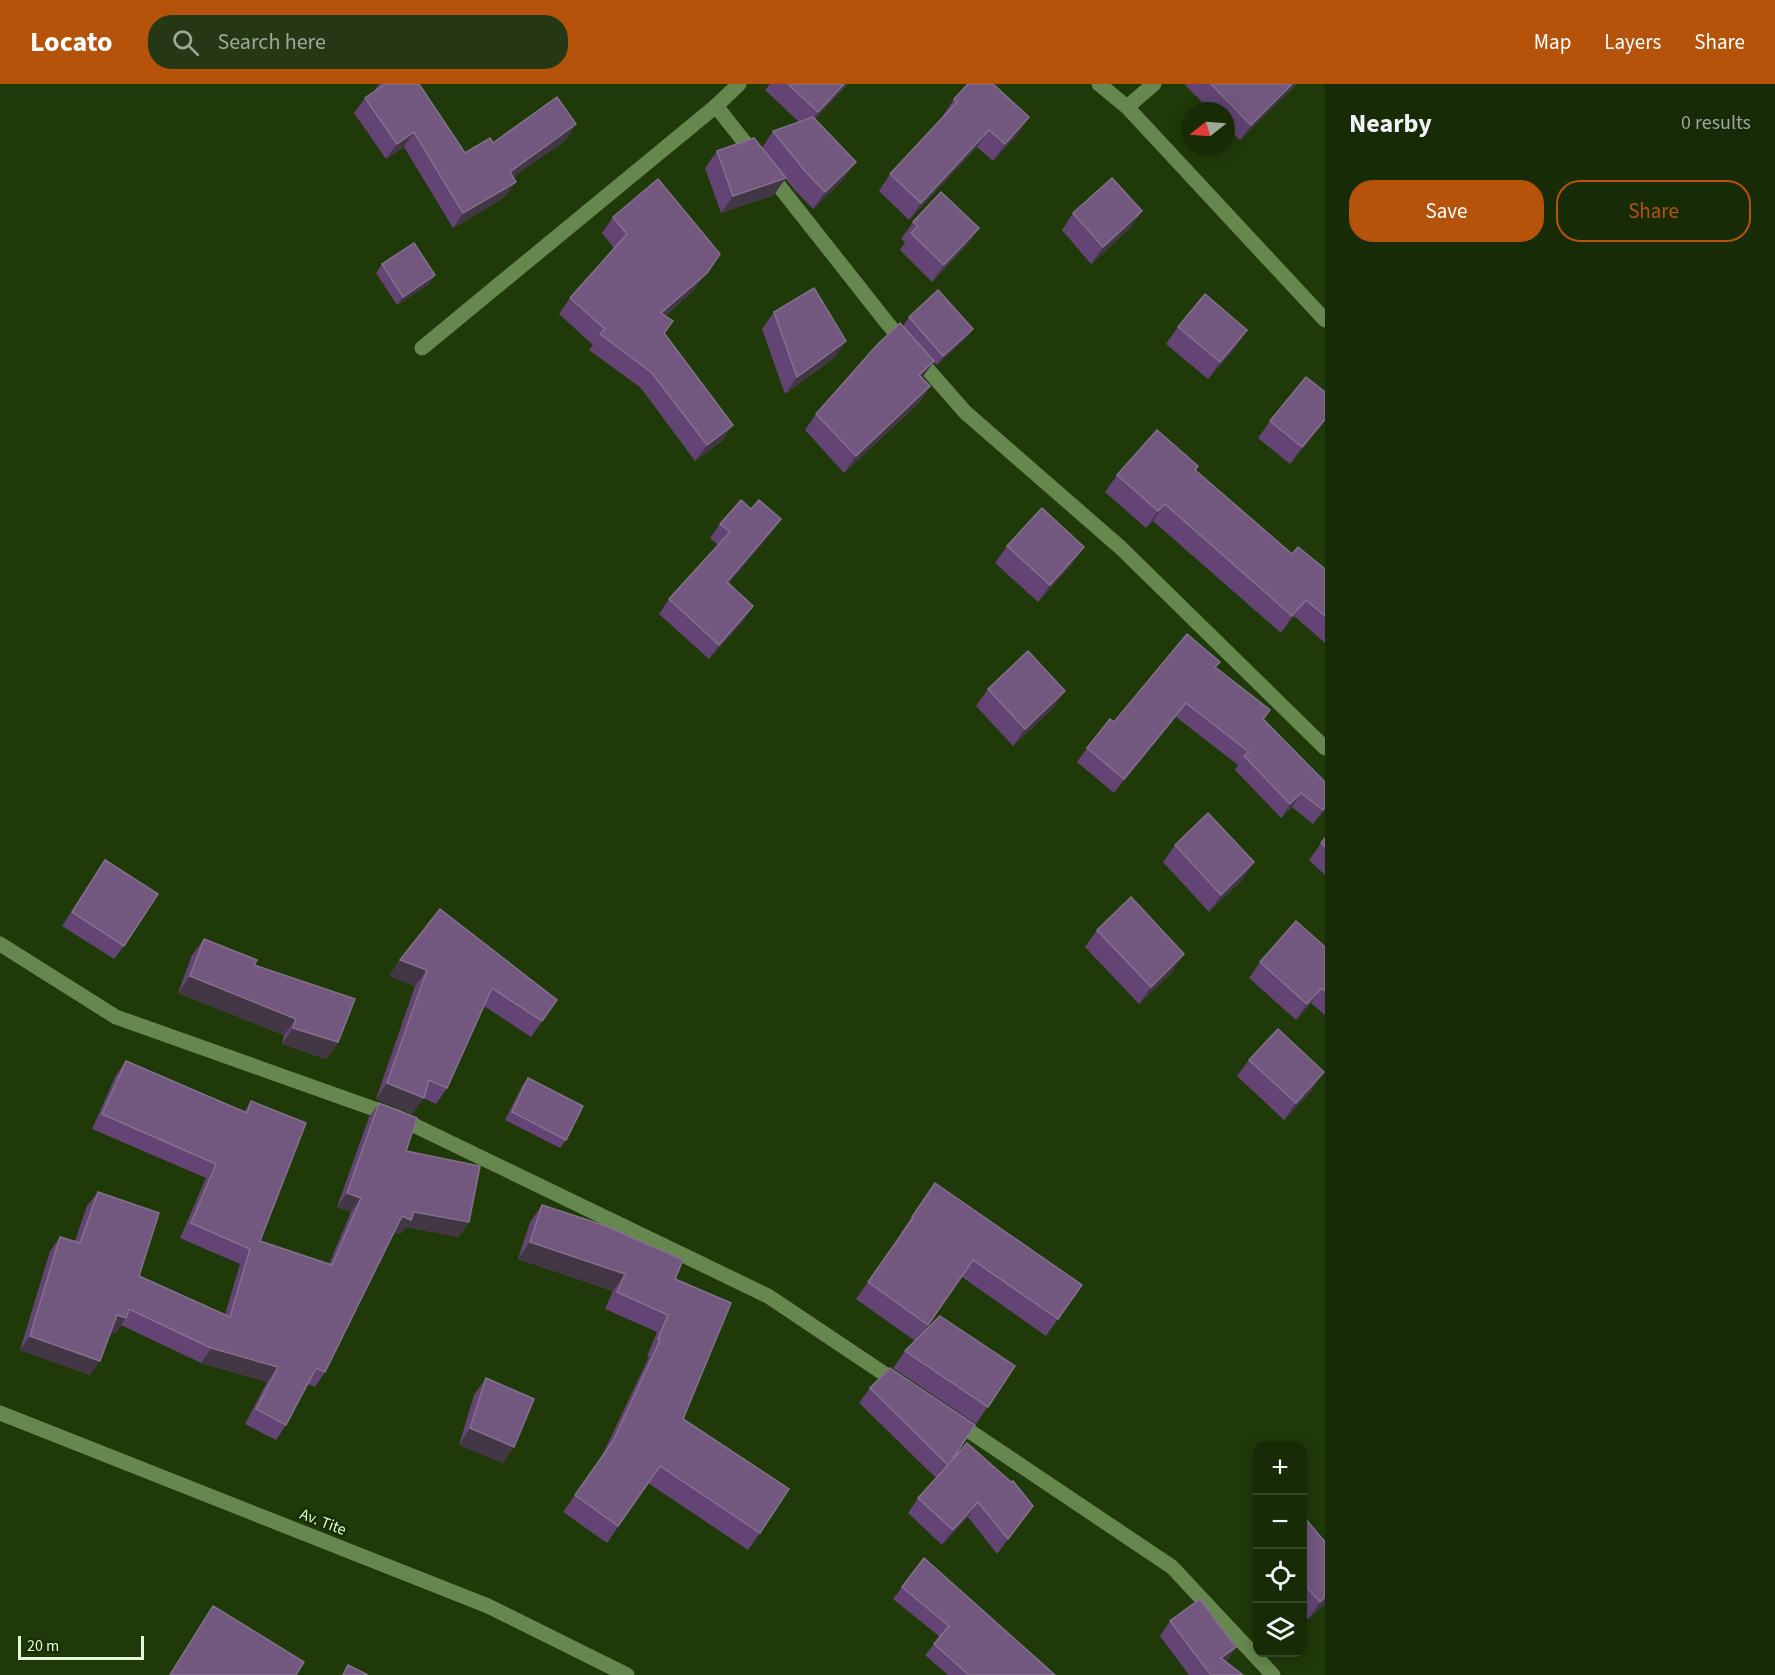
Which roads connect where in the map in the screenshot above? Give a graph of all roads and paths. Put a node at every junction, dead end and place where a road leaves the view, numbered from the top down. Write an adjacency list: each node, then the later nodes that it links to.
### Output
1 (739, 84): 4 (street)
2 (1100, 84): 5 (street)
3 (1154, 84): 5 (street)
4 (716, 106): 7 (street); 8 (street)
5 (1127, 107): 6 (street)
6 (1325, 320)
7 (422, 348)
8 (1325, 748)
9 (0, 944): 10 (street)
10 (916, 1395)
11 (0, 1413): 13 (street, Av. Tite)
12 (945, 1415): 14 (street)
13 (627, 1675)
14 (1273, 1675)

